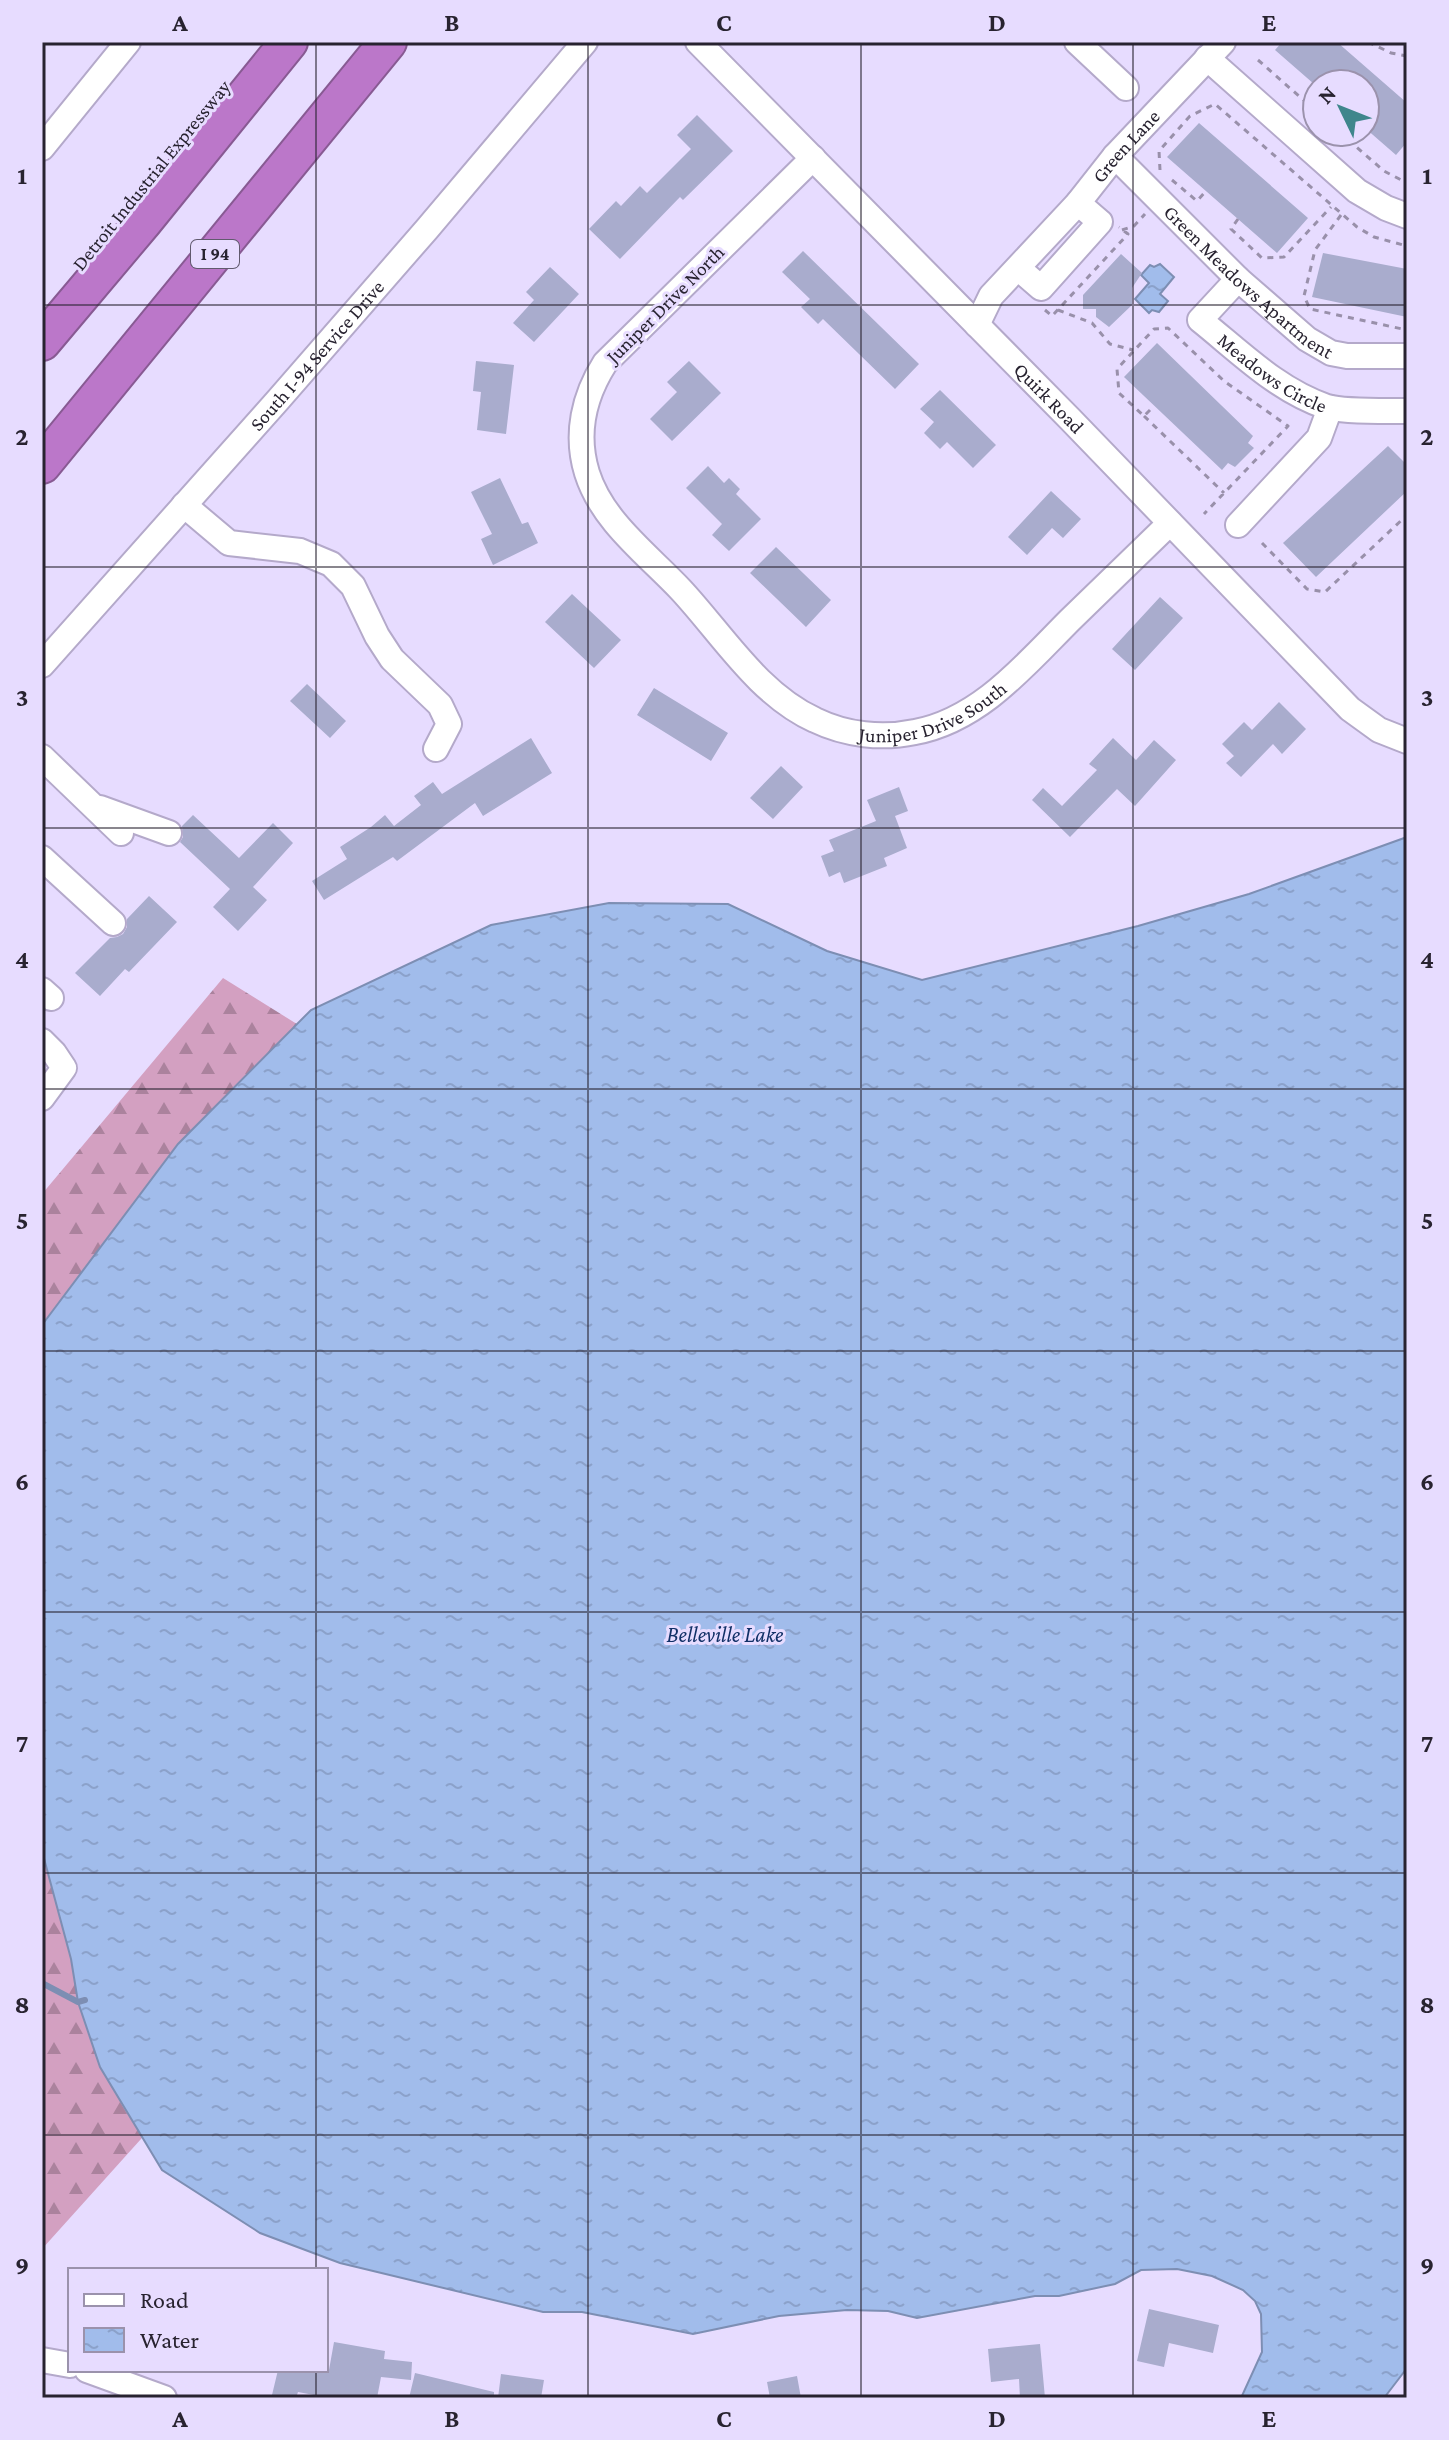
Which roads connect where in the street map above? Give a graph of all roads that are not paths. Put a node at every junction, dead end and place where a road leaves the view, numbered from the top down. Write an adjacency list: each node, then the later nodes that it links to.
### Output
1 (128, 42): 10 (street)
2 (260, 42): 17 (highway, Detroit Industrial Expressway)
3 (289, 42): 19 (highway)
4 (388, 42): 23 (highway, I 94)
5 (585, 42): 24 (street, South I-94 Service Drive)
6 (698, 42): 12 (street, Quirk Road)
7 (1077, 42): 9 (street)
8 (1215, 50): 11 (street, Green Lane); 14 (street)
9 (1126, 88)
10 (42, 148)
11 (1115, 156): 13 (street, Green Lane); 16 (street, Green Meadows Apartment)
12 (813, 158): 18 (street, Quirk Road); 27 (street, Juniper Drive North)
13 (1078, 203): 15 (street, Green Lane); 15 (street)
14 (1407, 216)
15 (1024, 261): 18 (street)
16 (1238, 279): 20 (street, Green Meadows Apartment); 21 (street, Meadows Circle)
17 (42, 308)
18 (977, 325): 25 (street, Quirk Road)
19 (42, 342)
20 (1407, 356)
21 (1330, 408): 22 (street, Meadows Circle); 26 (street)
22 (1407, 411)
23 (42, 465)
24 (184, 505): 28 (street, South I-94 Service Drive); 30 (street)
25 (1170, 523): 27 (street, Juniper Drive South); 29 (street, Quirk Road)
26 (1238, 525)
27 (682, 591)
28 (42, 665)
29 (1407, 741)
30 (436, 749)
31 (42, 757): 32 (street)
32 (90, 804): 33 (street); 34 (street)
33 (121, 833)
34 (169, 833)
35 (42, 858): 36 (street)
36 (113, 923)
37 (42, 1041): 38 (street)
38 (42, 1098)
39 (42, 2360): 40 (street)
40 (68, 2365)
41 (92, 2372): 42 (street)
42 (164, 2398)

